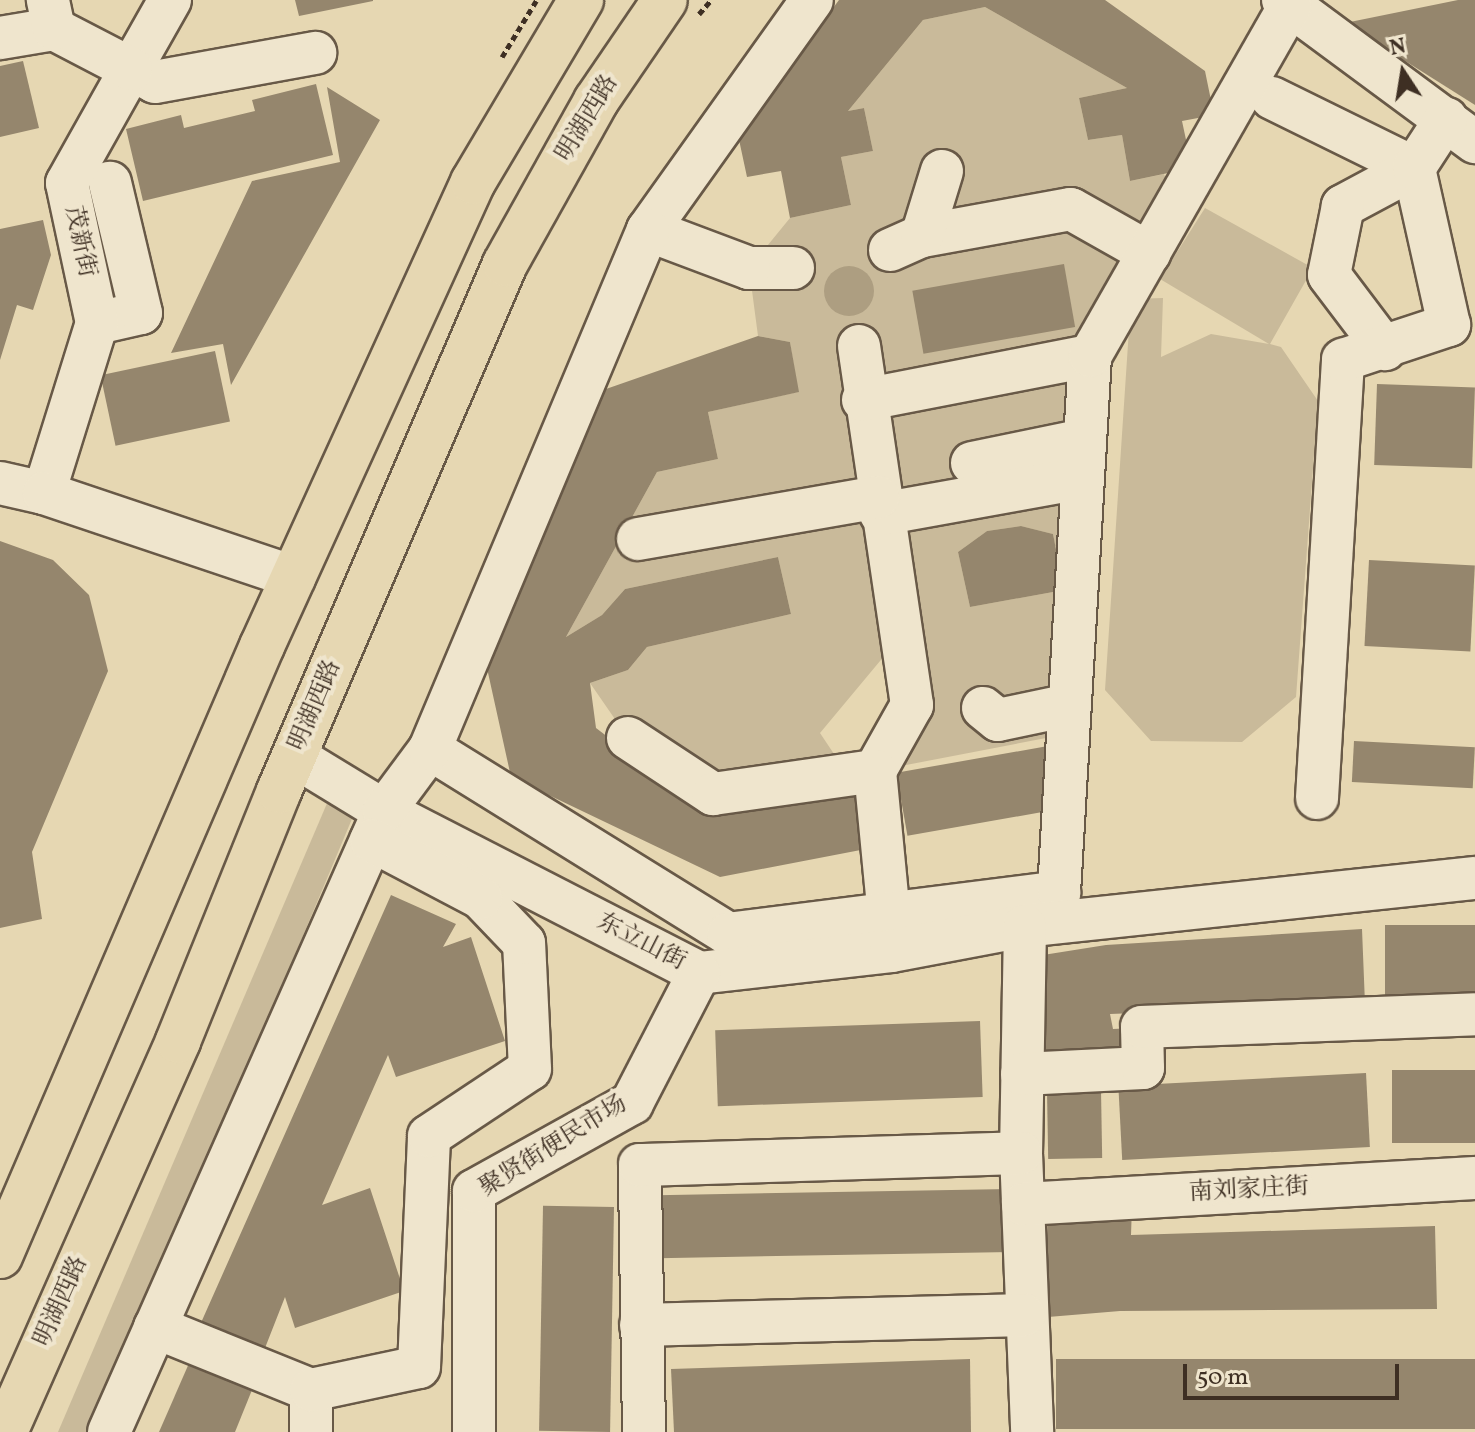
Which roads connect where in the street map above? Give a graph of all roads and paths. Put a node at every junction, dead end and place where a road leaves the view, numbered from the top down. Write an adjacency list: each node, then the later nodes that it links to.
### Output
1 (170, 0): 9 (street, 茂新街)
2 (581, 0): 30 (main road)
3 (665, 0): 35 (main road, 明湖西路)
4 (812, 0): 16 (street)
5 (1286, 3): 11 (street); 17 (street)
6 (51, 14): 7 (street); 9 (street)
7 (0, 38)
8 (315, 53): 9 (street)
9 (131, 69): 19 (street, 茂新街)
10 (1272, 98): 12 (street)
11 (1460, 131): 12 (street)
12 (1414, 168): 21 (street); 21 (street)
13 (942, 171): 17 (street)
14 (110, 183): 19 (street)
15 (1083, 186): 17 (street)
16 (648, 230): 18 (street); 34 (street)
17 (1156, 242): 22 (street)
18 (793, 268)
19 (97, 323): 27 (street, 茂新街)
20 (859, 346): 23 (street)
21 (1385, 349): 37 (street)
22 (1090, 356): 23 (street); 24 (street)
23 (863, 400): 28 (street)
24 (1083, 459): 25 (street); 28 (street); 31 (street)
25 (972, 463)
26 (0, 483): 27 (street)
27 (44, 493): 30 (street)
28 (880, 505): 29 (street); 36 (street)
29 (638, 539)
30 (294, 577): 48 (main road)
31 (1069, 705): 32 (street); 41 (street)
32 (983, 708)
33 (628, 738): 36 (street)
34 (430, 749): 38 (street); 41 (street)
35 (294, 756): 38 (street, 东立山街); 53 (main road, 明湖西路)
36 (875, 771): 41 (street)
37 (1317, 798)
38 (378, 826): 42 (street, 东立山街); 51 (street); 52 (street)
39 (1475, 878): 40 (street, 东立山街)
40 (1025, 926): 41 (street, 东立山街); 44 (street)
41 (891, 931): 42 (street, 东立山街)
42 (699, 973): 56 (street, 聚贤街便民市场)
43 (1475, 1014): 44 (street)
44 (1022, 1074): 45 (street)
45 (1021, 1153): 47 (street); 50 (street)
46 (1475, 1178): 47 (street, 南刘家庄街)
47 (1023, 1204): 49 (street)
48 (0, 1256)
49 (1024, 1315): 50 (street); 58 (street)
50 (641, 1325): 57 (street)
51 (155, 1327): 52 (street); 54 (street)
52 (311, 1390): 55 (street)
53 (5, 1432)
54 (109, 1432)
55 (311, 1432)
56 (474, 1432)
57 (644, 1432)
58 (1032, 1432)

